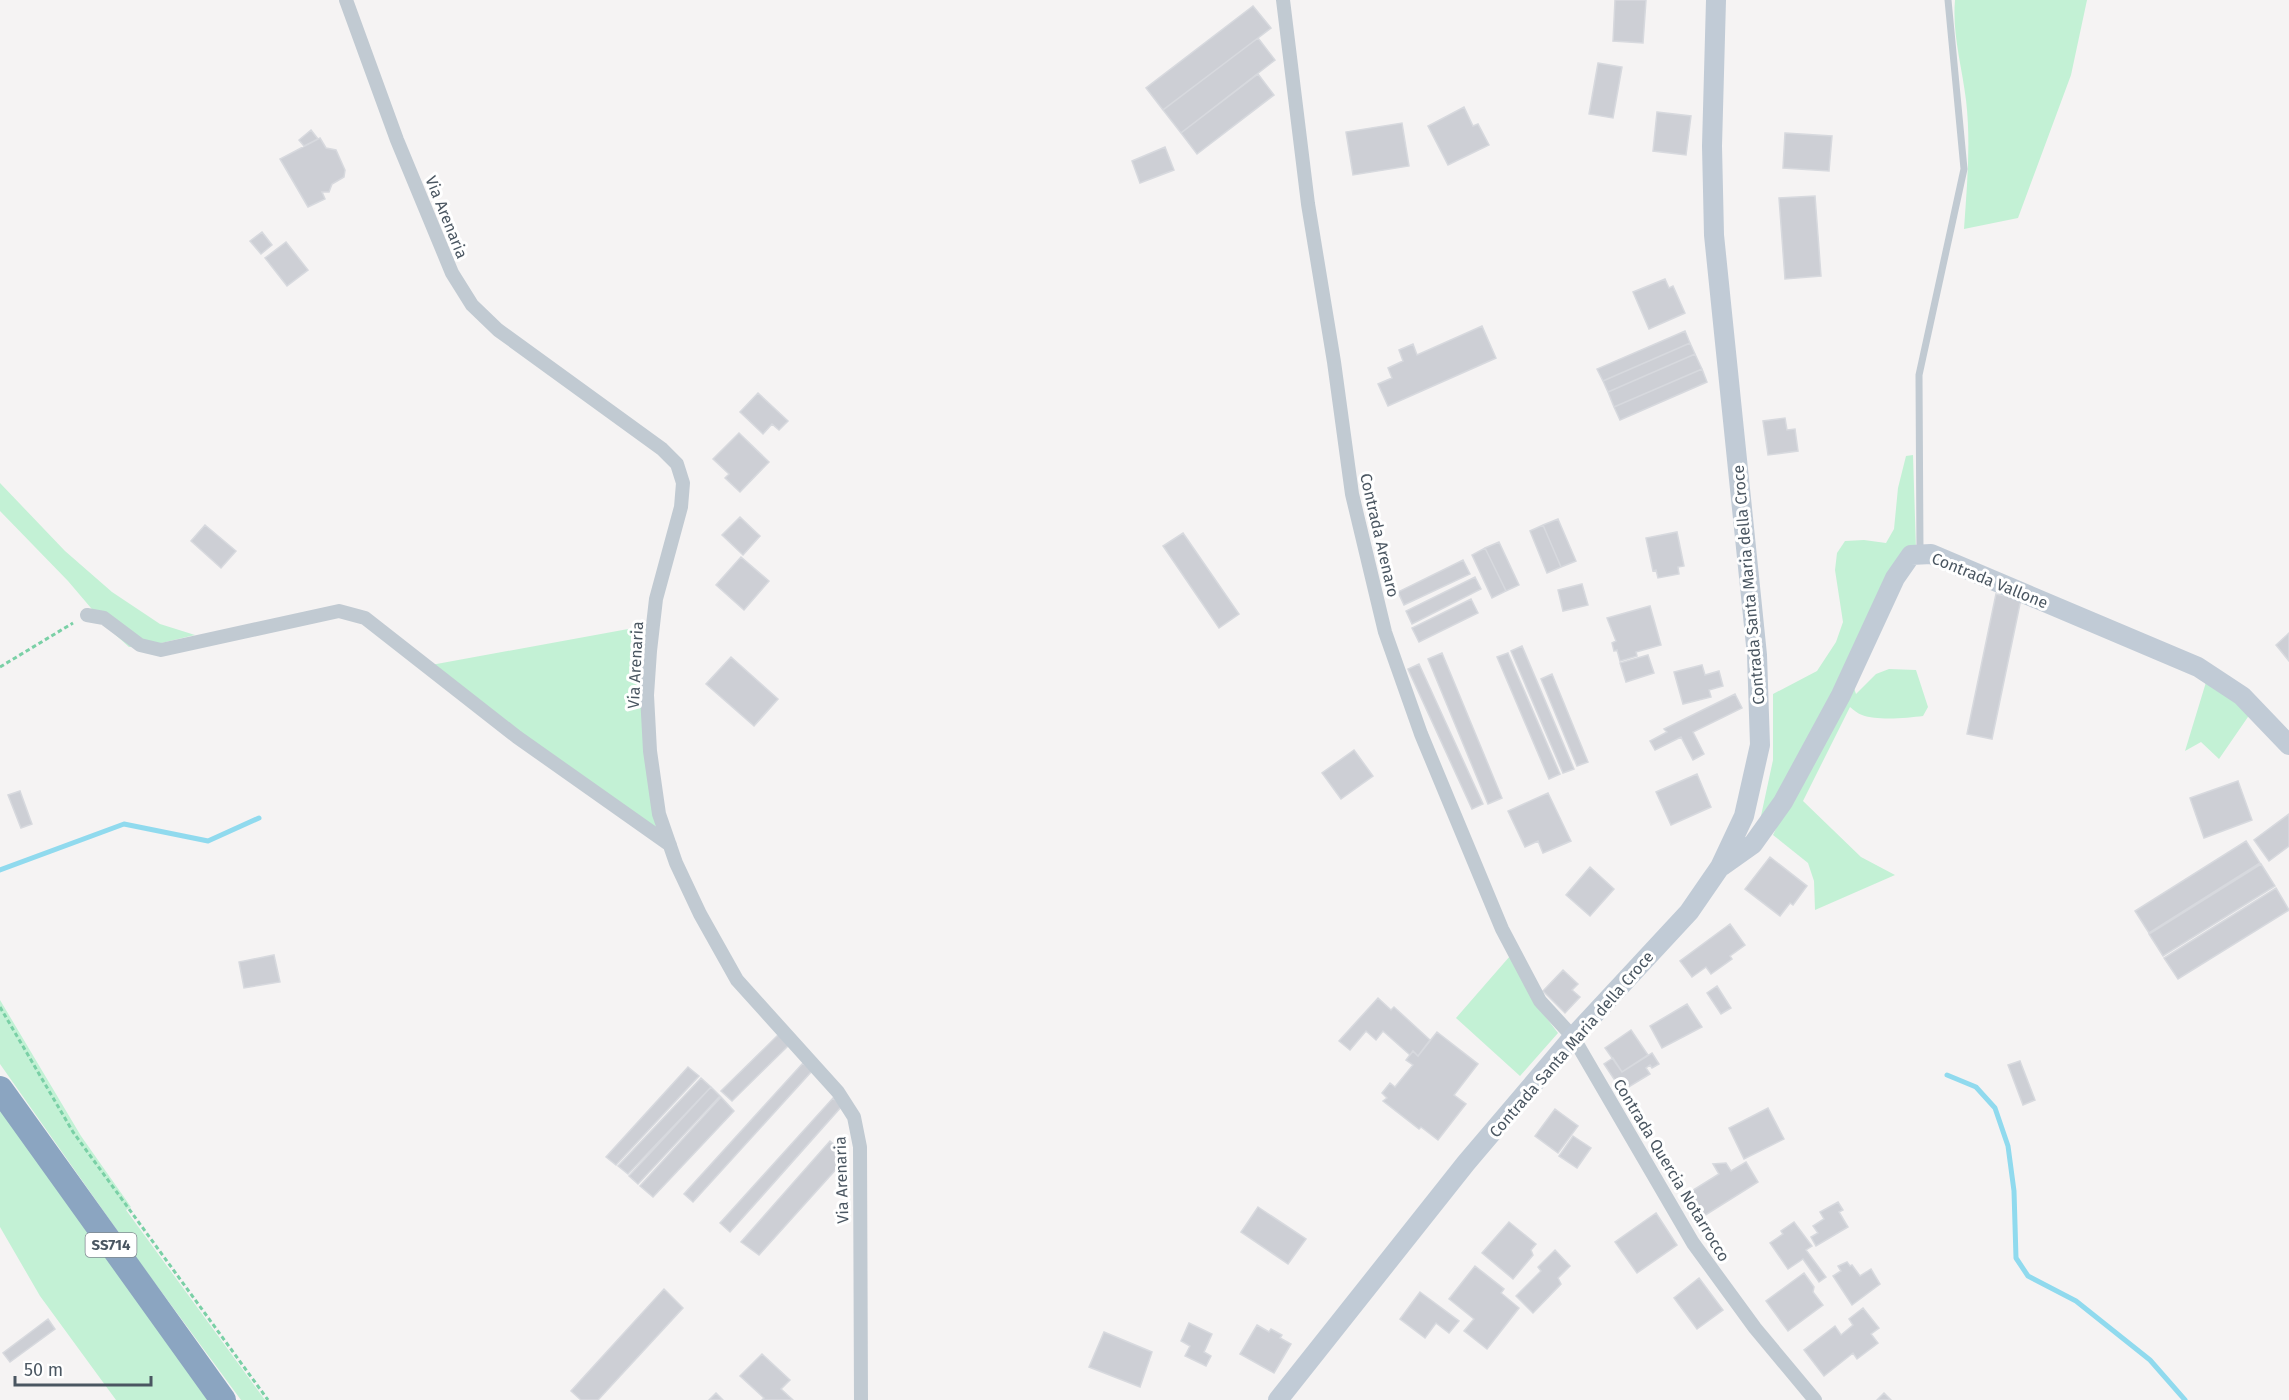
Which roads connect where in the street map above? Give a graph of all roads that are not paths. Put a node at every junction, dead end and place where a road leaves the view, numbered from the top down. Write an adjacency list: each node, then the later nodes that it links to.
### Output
1 (346, 0): 8 (street, Via Arenaria)
2 (1283, 0): 10 (street, Contrada Arenaro)
3 (1716, 0): 9 (main road, Contrada Santa Maria della Croce)
4 (1948, 0): 5 (lane)
5 (1920, 555): 7 (main road, Contrada Vallone); 9 (main road, Contrada Vallone)
6 (87, 615): 8 (street)
7 (2289, 745)
8 (670, 845): 13 (street, Via Arenaria)
9 (1720, 867): 10 (main road, Contrada Santa Maria della Croce)
10 (1573, 1037): 14 (main road, Contrada Santa Maria della Croce); 15 (street, Contrada Quercia Notarrocco)
11 (0, 1089): 12 (highway, SS714)
12 (223, 1400)
13 (861, 1400)
14 (1278, 1400)
15 (1815, 1400)

